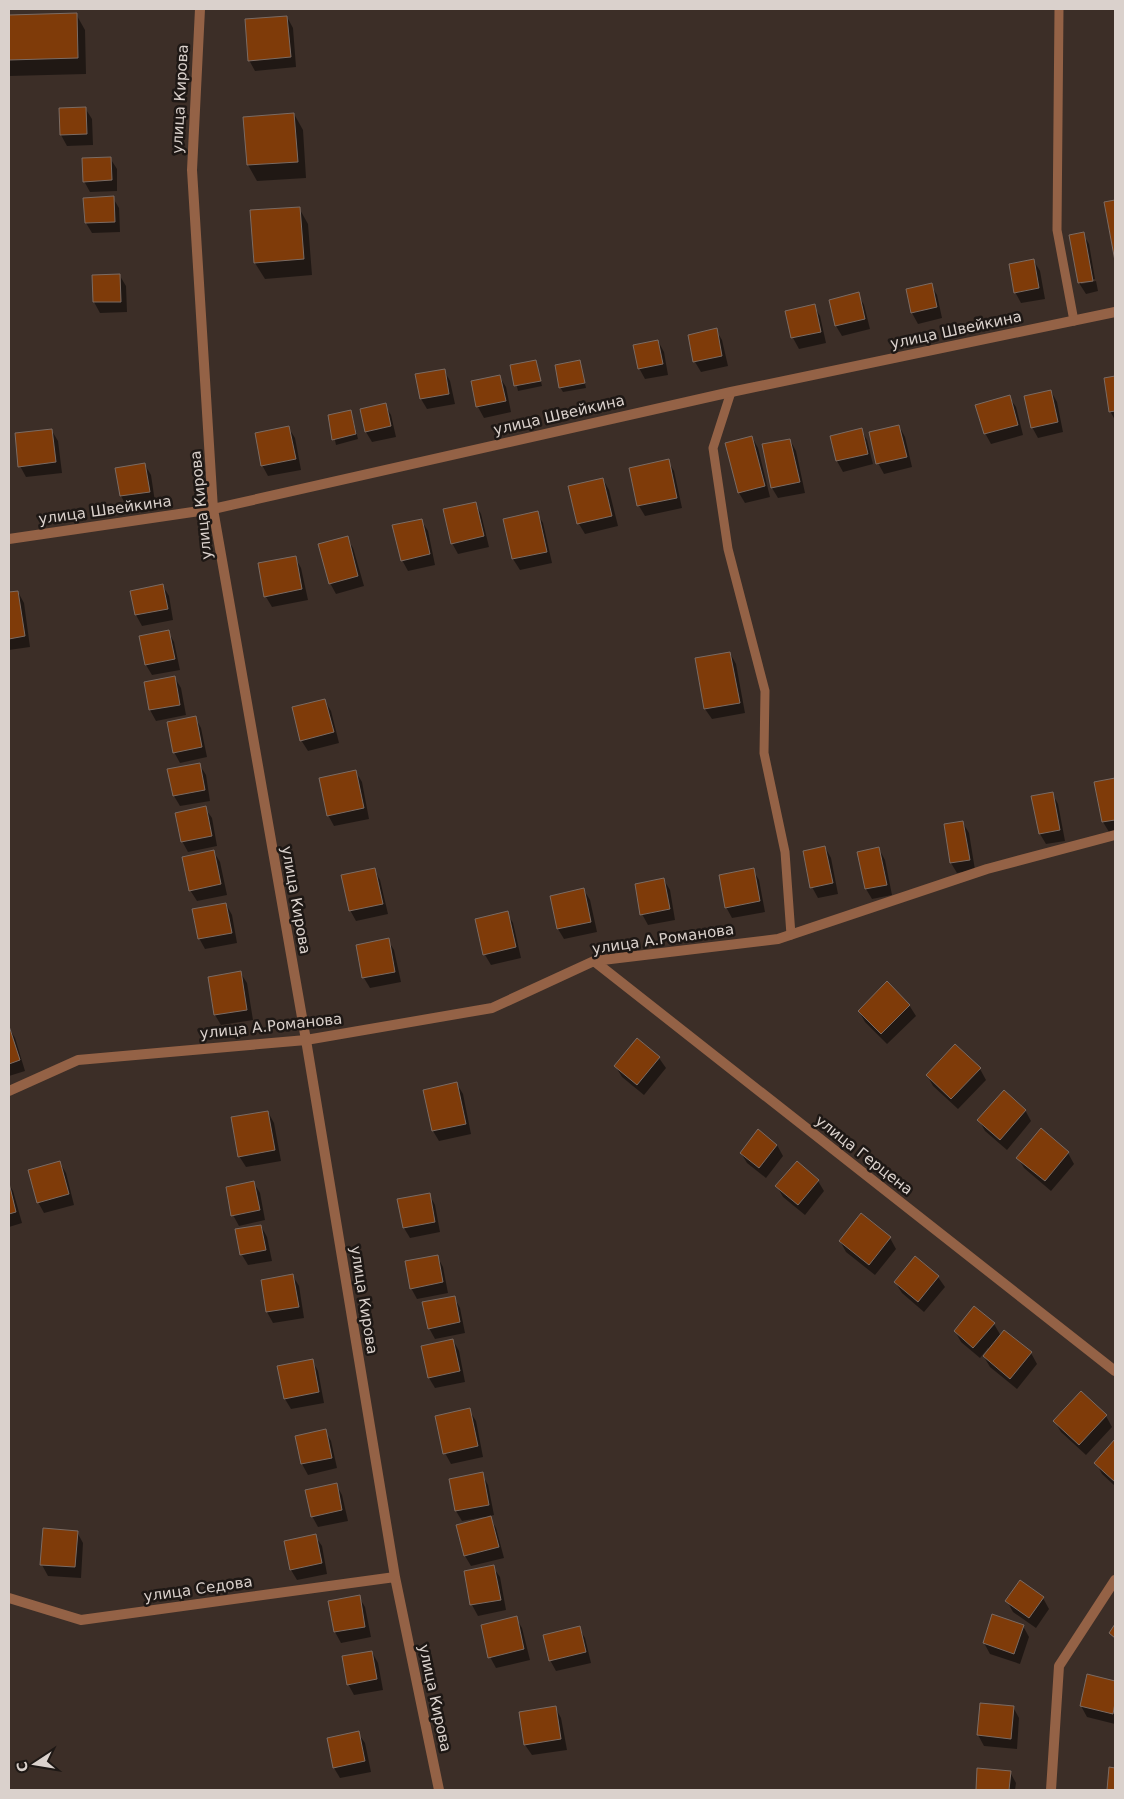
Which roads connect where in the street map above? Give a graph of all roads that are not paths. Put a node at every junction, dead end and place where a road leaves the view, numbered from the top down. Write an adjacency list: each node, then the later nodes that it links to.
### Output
1 (200, 9): 6 (street, улица Кирова)
2 (1058, 9): 4 (lane)
3 (1115, 312): 4 (street, улица Швейкина)
4 (1074, 321): 5 (street, улица Швейкина)
5 (730, 392): 6 (street, улица Швейкина); 9 (lane)
6 (213, 509): 7 (street, улица Швейкина); 11 (street, улица Кирова)
7 (9, 539)
8 (1115, 835): 9 (street, улица А.Романова)
9 (791, 935): 10 (street, улица А.Романова)
10 (594, 961): 11 (street, улица А.Романова); 13 (street, улица Герцена)
11 (306, 1040): 12 (street, улица А.Романова); 14 (street, улица Кирова)
12 (9, 1091)
13 (1115, 1371)
14 (394, 1577): 16 (street, улица Седова); 17 (street, улица Кирова)
15 (1115, 1580): 18 (street)
16 (9, 1598)
17 (438, 1790)
18 (1051, 1790)

